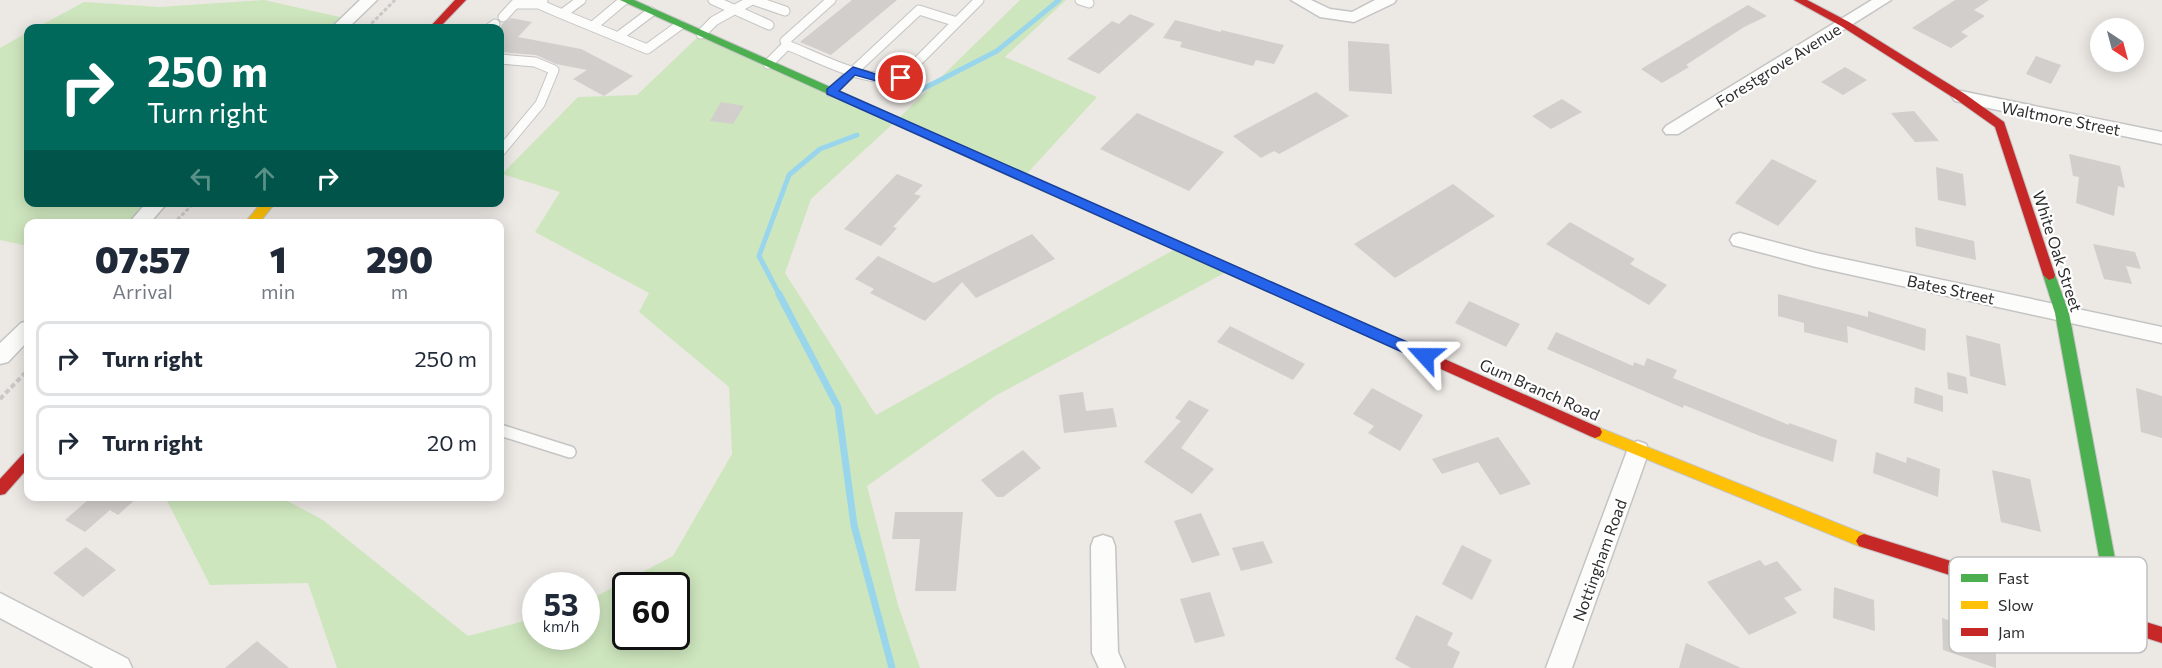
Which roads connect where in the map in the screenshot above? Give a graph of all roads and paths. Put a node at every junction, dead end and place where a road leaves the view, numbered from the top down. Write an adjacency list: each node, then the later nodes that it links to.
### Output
1 (369, 0): 23 (street)
2 (395, 0): 24 (path)
3 (460, 0): 25 (main road)
4 (581, 0): 20 (lane)
5 (624, 0): 19 (main road, Gum Branch Road); 29 (lane)
6 (713, 0): 17 (lane)
7 (753, 0): 17 (lane); 18 (lane)
8 (831, 0): 32 (lane)
9 (979, 0): 22 (lane)
10 (1080, 0): 16 (lane)
11 (1299, 0): 12 (street)
12 (1388, 0)
13 (1799, 0): 26 (main road, White Oak Street)
14 (1883, 0): 26 (street, Forestgrove Avenue)
15 (541, 2): 20 (lane); 21 (lane)
16 (1089, 3)
17 (734, 10): 28 (lane); 30 (lane)
18 (786, 11)
19 (651, 12): 27 (main road, Gum Branch Road); 31 (lane)
20 (562, 14): 29 (lane)
21 (503, 17)
22 (957, 22): 35 (lane); 35 (lane)
23 (343, 24)
24 (372, 24)
25 (439, 24)
26 (1845, 24): 37 (main road, White Oak Street); 38 (street, Forestgrove Avenue)
27 (680, 25): 30 (main road, Gum Branch Road); 31 (lane)
28 (769, 25)
29 (593, 26): 31 (lane)
30 (701, 34): 34 (main road, Gum Branch Road)
31 (619, 36)
32 (787, 45): 34 (lane); 35 (lane)
33 (504, 59): 40 (lane)
34 (768, 64): 36 (main road, Gum Branch Road)
35 (853, 70): 36 (lane)
36 (831, 92): 55 (main road, Gum Branch Road)
37 (1961, 97): 39 (street, Waltmore Street); 48 (main road, White Oak Street)
38 (1672, 130)
39 (2162, 138)
40 (504, 148)
41 (154, 207): 44 (street)
42 (190, 207): 45 (path)
43 (265, 207): 46 (main road)
44 (142, 219)
45 (178, 219)
46 (255, 219)
47 (1740, 240): 48 (street, Bates Street)
48 (2062, 313): 50 (street, Bates Street); 60 (main road, White Oak Street)
49 (24, 333): 51 (street)
50 (2162, 335)
51 (0, 356)
52 (24, 374): 53 (path)
53 (0, 399)
54 (504, 431): 56 (lane)
55 (1638, 451): 61 (main road, Gum Branch Road); 67 (street, Nottingham Road)
56 (570, 452)
57 (24, 462): 58 (main road)
58 (0, 489)
59 (1103, 546): 66 (street)
60 (2107, 557)
61 (1949, 569)
62 (0, 606): 65 (street)
63 (2147, 631): 64 (main road, Gum Branch Road)
64 (2162, 635)
65 (119, 668)
66 (1112, 668)
67 (1559, 668)

